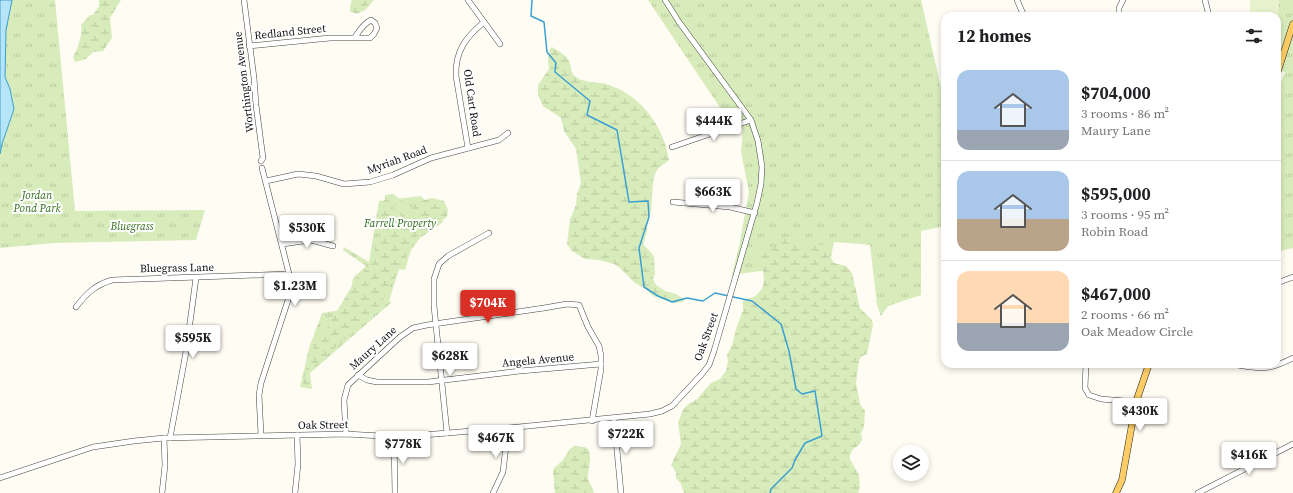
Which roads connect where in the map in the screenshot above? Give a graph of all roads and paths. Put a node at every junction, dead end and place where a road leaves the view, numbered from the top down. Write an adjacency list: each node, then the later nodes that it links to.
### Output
1 (244, 0): 14 (street, Worthington Avenue)
2 (468, 0): 10 (street)
3 (665, 0): 16 (street, Oak Street)
4 (1017, 0): 7 (street)
5 (1123, 0): 8 (street)
6 (1205, 0): 9 (street)
7 (1022, 12)
8 (1119, 12)
9 (1208, 12)
10 (484, 22): 13 (street); 19 (street, Old Cart Road)
11 (1293, 24): 15 (main road)
12 (355, 37): 14 (street, Redland Street)
13 (500, 44)
14 (249, 46): 20 (street, Worthington Avenue)
15 (1281, 62)
16 (751, 120): 18 (street); 24 (street, Oak Street)
17 (508, 133): 19 (street, Myriah Road)
18 (672, 147)
19 (468, 148): 22 (street, Myriah Road)
20 (261, 161)
21 (262, 168): 22 (street)
22 (266, 181): 26 (street)
23 (673, 202): 24 (street)
24 (755, 213): 42 (street, Oak Street)
25 (489, 233): 33 (street)
26 (282, 244): 27 (street); 28 (street)
27 (333, 246)
28 (288, 274): 30 (street, Bluegrass Lane); 47 (street)
29 (1293, 277): 31 (street)
30 (196, 278): 32 (street, Bluegrass Lane); 51 (street)
31 (1281, 282)
32 (76, 308)
33 (436, 323): 36 (street, Maury Lane); 39 (street, Maury Lane); 40 (street)
34 (1293, 358): 35 (street)
35 (1281, 363)
36 (601, 364): 40 (street, Angela Avenue); 43 (street, Maury Lane)
37 (1086, 368): 41 (street)
38 (1148, 368): 41 (main road)
39 (358, 375): 40 (street, Angela Avenue); 46 (street, Maury Lane)
40 (442, 381): 45 (street)
41 (1136, 402): 59 (main road)
42 (614, 418): 43 (street, Oak Street); 58 (street)
43 (592, 421): 44 (street, Oak Street)
44 (508, 428): 45 (street, Oak Street); 57 (street)
45 (447, 433): 49 (street, Oak Street)
46 (346, 434): 48 (street, Oak Street); 49 (street, Oak Street)
47 (261, 435): 48 (street, Oak Street); 51 (street, Oak Street)
48 (297, 435): 55 (street)
49 (394, 437): 56 (street)
50 (164, 438): 51 (street, Oak Street); 53 (street, Oak Street); 54 (street)
51 (170, 438)
52 (1293, 444): 60 (street)
53 (0, 478)
54 (162, 493)
55 (295, 493)
56 (394, 493)
57 (493, 493)
58 (621, 493)
59 (1116, 493)
60 (1198, 493)

